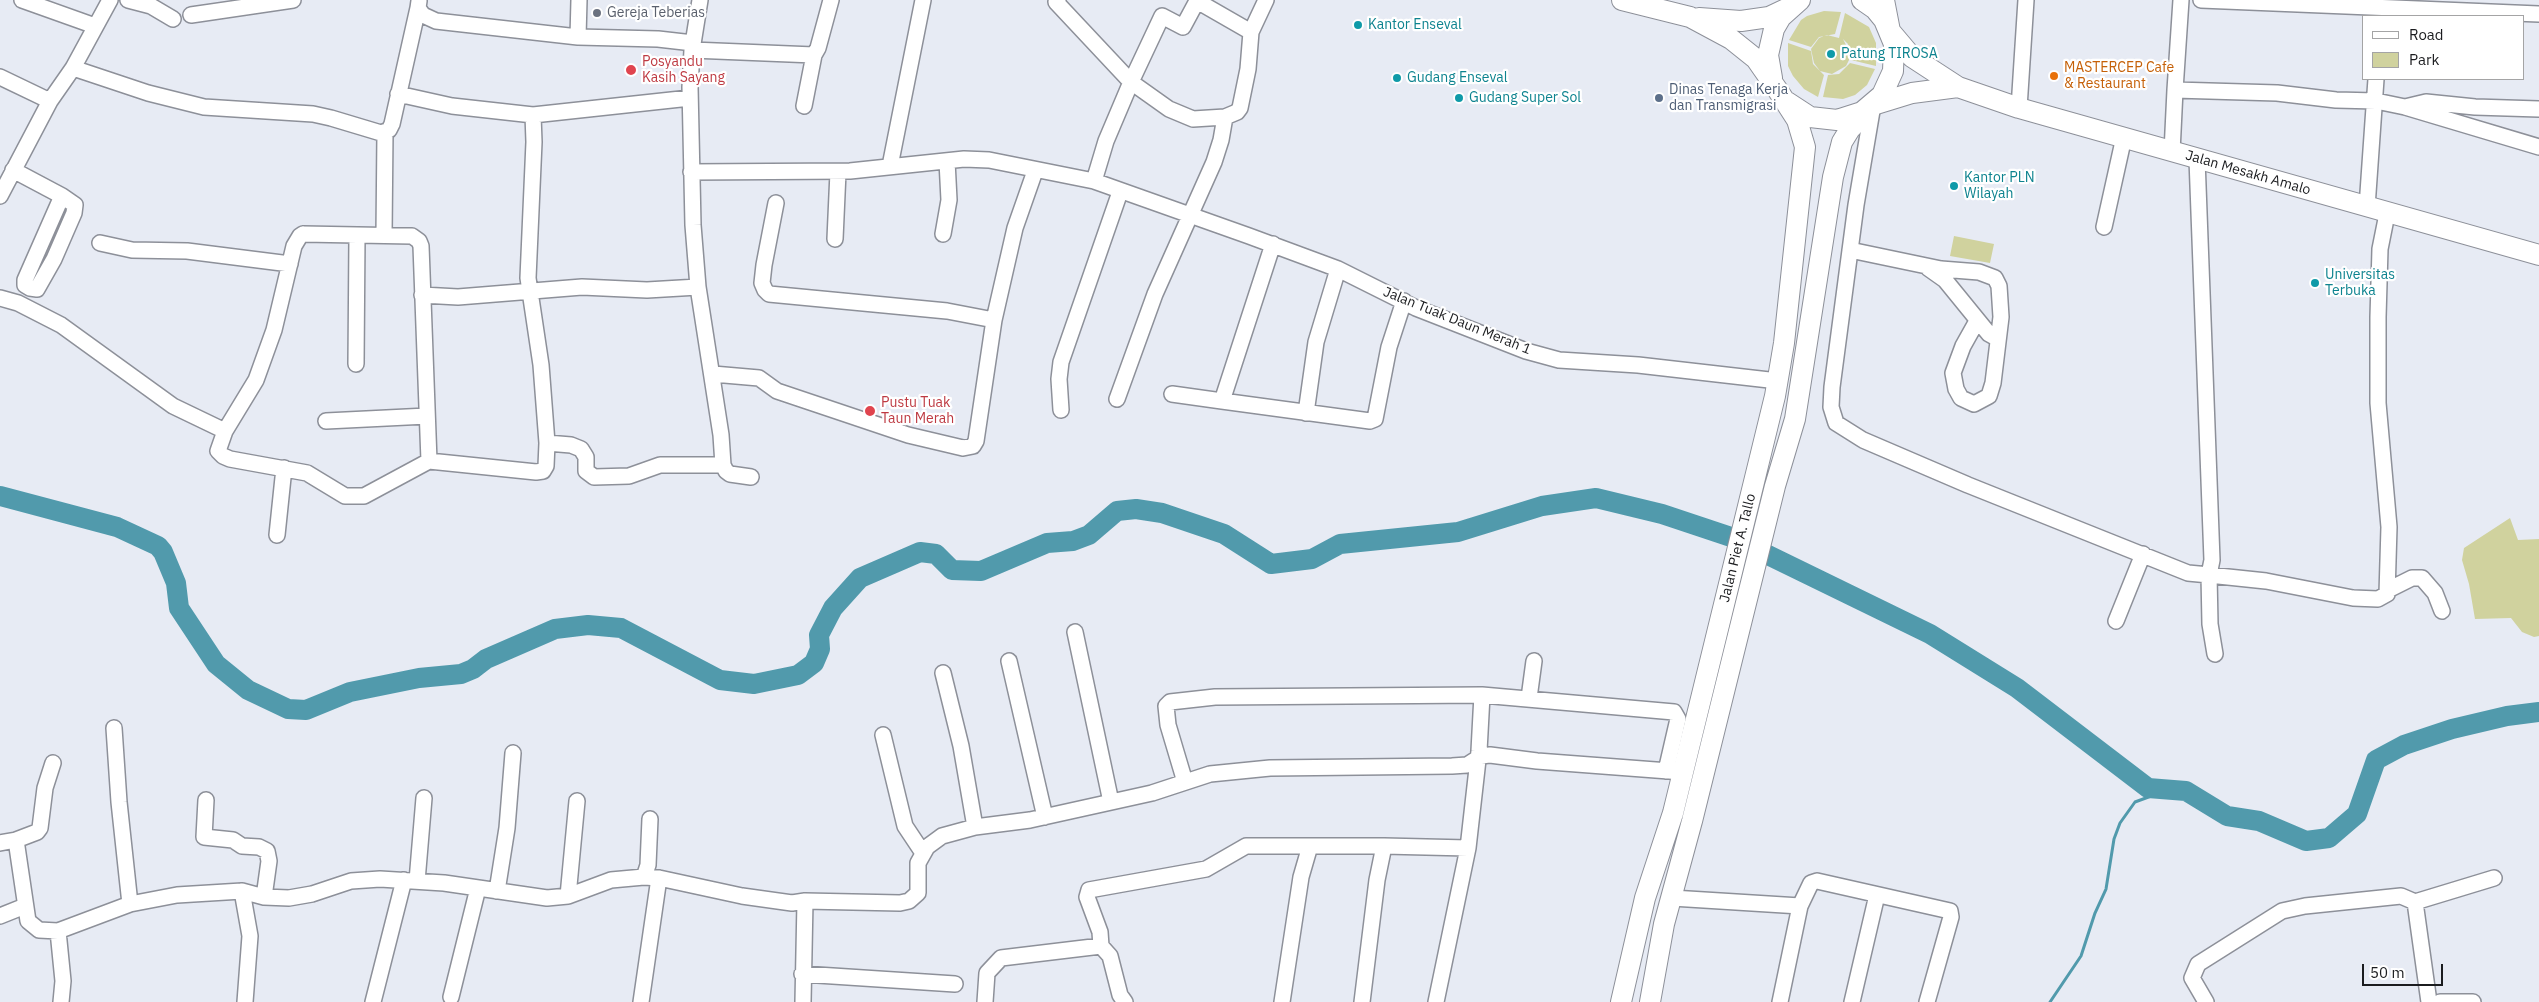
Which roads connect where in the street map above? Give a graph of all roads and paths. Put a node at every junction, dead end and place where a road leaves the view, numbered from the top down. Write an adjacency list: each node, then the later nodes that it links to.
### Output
1 (23, 0): 26 (street)
2 (110, 0): 26 (street)
3 (128, 0): 25 (street)
4 (293, 0): 18 (street)
5 (579, 0): 29 (street)
6 (700, 0): 30 (street)
7 (831, 0): 31 (street)
8 (923, 0): 56 (street)
9 (1266, 0): 28 (street)
10 (1622, 0): 19 (main road)
11 (1862, 0): 27 (main road, Jalan Mesakh Amalo)
12 (1884, 0): 27 (main road, Jalan Piet A. Tallo)
13 (2026, 0): 46 (street)
14 (2181, 0): 37 (street)
15 (2201, 0): 21 (street)
16 (1056, 1): 35 (street)
17 (1795, 2): 24 (main road); 38 (main road)
18 (245, 3): 23 (street)
19 (1654, 3): 24 (main road)
20 (418, 4): 29 (street); 39 (street)
21 (2377, 8): 22 (street)
22 (2539, 14)
23 (191, 15)
24 (1690, 17): 38 (main road)
25 (173, 19)
26 (95, 26): 32 (street)
27 (1890, 31): 36 (main road, Jalan Mesakh Amalo); 43 (main road, Jalan Piet A. Tallo)
28 (1251, 32): 35 (street); 49 (street)
29 (578, 37): 30 (street)
30 (692, 46): 31 (street); 40 (street)
31 (814, 55): 44 (street)
32 (73, 68): 41 (street); 50 (street)
33 (0, 77): 41 (street)
34 (2376, 80): 42 (street)
35 (1131, 82): 49 (street); 61 (street)
36 (1958, 87): 43 (main road, Jalan Mesakh Amalo); 46 (main road, Jalan Mesakh Amalo)
37 (2176, 90): 42 (street); 53 (street)
38 (1779, 92): 43 (main road); 91 (main road, Jalan Piet A. Tallo)
39 (398, 94): 48 (street); 50 (street)
40 (690, 98): 48 (street); 59 (street)
41 (50, 101): 57 (street)
42 (2376, 101): 45 (street); 66 (street)
43 (1873, 105): 76 (street); 116 (main road, Jalan Piet A. Tallo)
44 (804, 106)
45 (2406, 107): 47 (street); 52 (street)
46 (2020, 108): 51 (main road, Jalan Mesakh Amalo)
47 (2539, 109)
48 (533, 115): 82 (street)
49 (1225, 117): 68 (street)
50 (385, 132): 71 (street)
51 (2124, 137): 53 (main road, Jalan Mesakh Amalo); 69 (street)
52 (2539, 147)
53 (2172, 152): 54 (main road, Jalan Mesakh Amalo)
54 (2197, 159): 66 (main road, Jalan Mesakh Amalo); 107 (street)
55 (947, 161): 56 (street, Jalan Tuak Daun Merah 1); 58 (street, Jalan Tuak Daun Merah 1); 70 (street)
56 (890, 166): 60 (street, Jalan Tuak Daun Merah 1)
57 (13, 170): 63 (street); 64 (street)
58 (1034, 171): 61 (street, Jalan Tuak Daun Merah 1); 86 (street)
59 (691, 172): 60 (street, Jalan Tuak Daun Merah 1); 81 (street)
60 (838, 172): 73 (street)
61 (1094, 181): 62 (street, Jalan Tuak Daun Merah 1)
62 (1120, 192): 68 (street, Jalan Tuak Daun Merah 1); 95 (street)
63 (0, 196)
64 (62, 196): 64 (street)
65 (776, 203): 86 (street)
66 (2367, 207): 67 (main road, Jalan Mesakh Amalo)
67 (2387, 214): 77 (main road, Jalan Mesakh Amalo); 108 (street)
68 (1190, 215): 75 (street, Jalan Tuak Daun Merah 1); 93 (street)
69 (2104, 227)
70 (943, 234)
71 (384, 235): 72 (street); 83 (street)
72 (357, 236): 78 (street); 89 (street)
73 (835, 239)
74 (100, 243): 78 (street)
75 (1273, 244): 80 (street, Jalan Tuak Daun Merah 1); 94 (street)
76 (1850, 250): 79 (street); 106 (street)
77 (2539, 255)
78 (290, 264): 99 (street)
79 (1925, 266): 87 (street); 88 (street)
80 (1338, 268): 85 (street, Jalan Tuak Daun Merah 1); 96 (street)
81 (698, 287): 82 (street); 90 (street)
82 (529, 292): 83 (street); 100 (street)
83 (422, 295): 97 (street)
84 (0, 298): 99 (street)
85 (1404, 300): 91 (street, Jalan Tuak Daun Merah 1); 96 (street)
86 (994, 320): 90 (street)
87 (1977, 320): 88 (street); 88 (street)
88 (1998, 339)
89 (356, 364)
90 (713, 374): 102 (street)
91 (1778, 381): 116 (main road, Jalan Piet A. Tallo)
92 (1172, 394): 94 (street)
93 (1117, 399)
94 (1222, 401): 96 (street)
95 (1061, 410)
96 (1306, 413)
97 (427, 416): 98 (street); 101 (street)
98 (326, 421)
99 (225, 431): 103 (street)
100 (547, 443): 101 (street); 102 (street)
101 (428, 461): 103 (street)
102 (723, 465): 104 (street)
103 (284, 468): 105 (street)
104 (750, 477)
105 (277, 535)
106 (2143, 554): 107 (street); 110 (street)
107 (2209, 575): 108 (street); 112 (street)
108 (2388, 590): 109 (street)
109 (2442, 611)
110 (2116, 621)
111 (1075, 632): 129 (street)
112 (2215, 654)
113 (1009, 661): 130 (street)
114 (1534, 661): 118 (street)
115 (944, 673): 132 (street)
116 (1717, 675): 124 (main road, Jalan Piet A. Tallo); 148 (main road, Jalan Piet A. Tallo)
117 (1482, 695): 118 (street); 122 (street); 125 (street)
118 (1530, 698): 124 (street)
119 (114, 728): 151 (street)
120 (883, 735): 138 (street)
121 (513, 753): 143 (street)
122 (1477, 758): 124 (street); 125 (street); 137 (street)
123 (53, 763): 133 (street)
124 (1674, 772): 170 (main road, Jalan Piet A. Tallo)
125 (1185, 782): 129 (street)
126 (424, 798): 141 (street)
127 (206, 800): 146 (street)
128 (577, 801): 147 (street)
129 (1111, 802): 130 (street)
130 (1044, 817): 132 (street)
131 (650, 819): 139 (street)
132 (976, 827): 138 (street)
133 (16, 840): 134 (street); 152 (street)
134 (0, 843)
135 (1310, 846): 136 (street); 156 (street); 167 (street)
136 (1384, 846): 137 (street); 168 (street)
137 (1468, 848): 169 (street)
138 (923, 853): 149 (street)
139 (651, 878): 147 (street); 149 (street); 163 (street)
140 (2494, 878): 150 (street)
141 (411, 881): 142 (street); 146 (street); 162 (street)
142 (478, 888): 143 (street); 159 (street)
143 (497, 890): 147 (street)
144 (242, 891): 146 (street); 151 (street); 161 (street)
145 (1877, 895): 153 (street); 173 (street); 174 (street)
146 (264, 896)
147 (568, 896)
148 (1672, 898): 153 (street); 171 (main road, Jalan Piet A. Tallo)
149 (805, 901): 157 (street)
150 (2415, 902): 175 (street); 176 (street)
151 (130, 904): 155 (street)
152 (25, 906): 154 (street); 155 (street)
153 (1800, 906): 172 (street)
154 (0, 916)
155 (58, 931): 160 (street)
156 (1102, 946): 165 (street); 166 (street)
157 (802, 974): 158 (street); 164 (street)
158 (954, 984)
159 (451, 997)
160 (61, 1002)
161 (245, 1002)
162 (373, 1002)
163 (641, 1002)
164 (803, 1002)
165 (985, 1002)
166 (1125, 1002)
167 (1282, 1002)
168 (1362, 1002)
169 (1436, 1002)
170 (1621, 1002)
171 (1650, 1002)
172 (1780, 1002)
173 (1852, 1002)
174 (1927, 1002)
175 (2206, 1002)
176 (2429, 1002)
177 (2440, 1002): 178 (street)
178 (2473, 1002)

